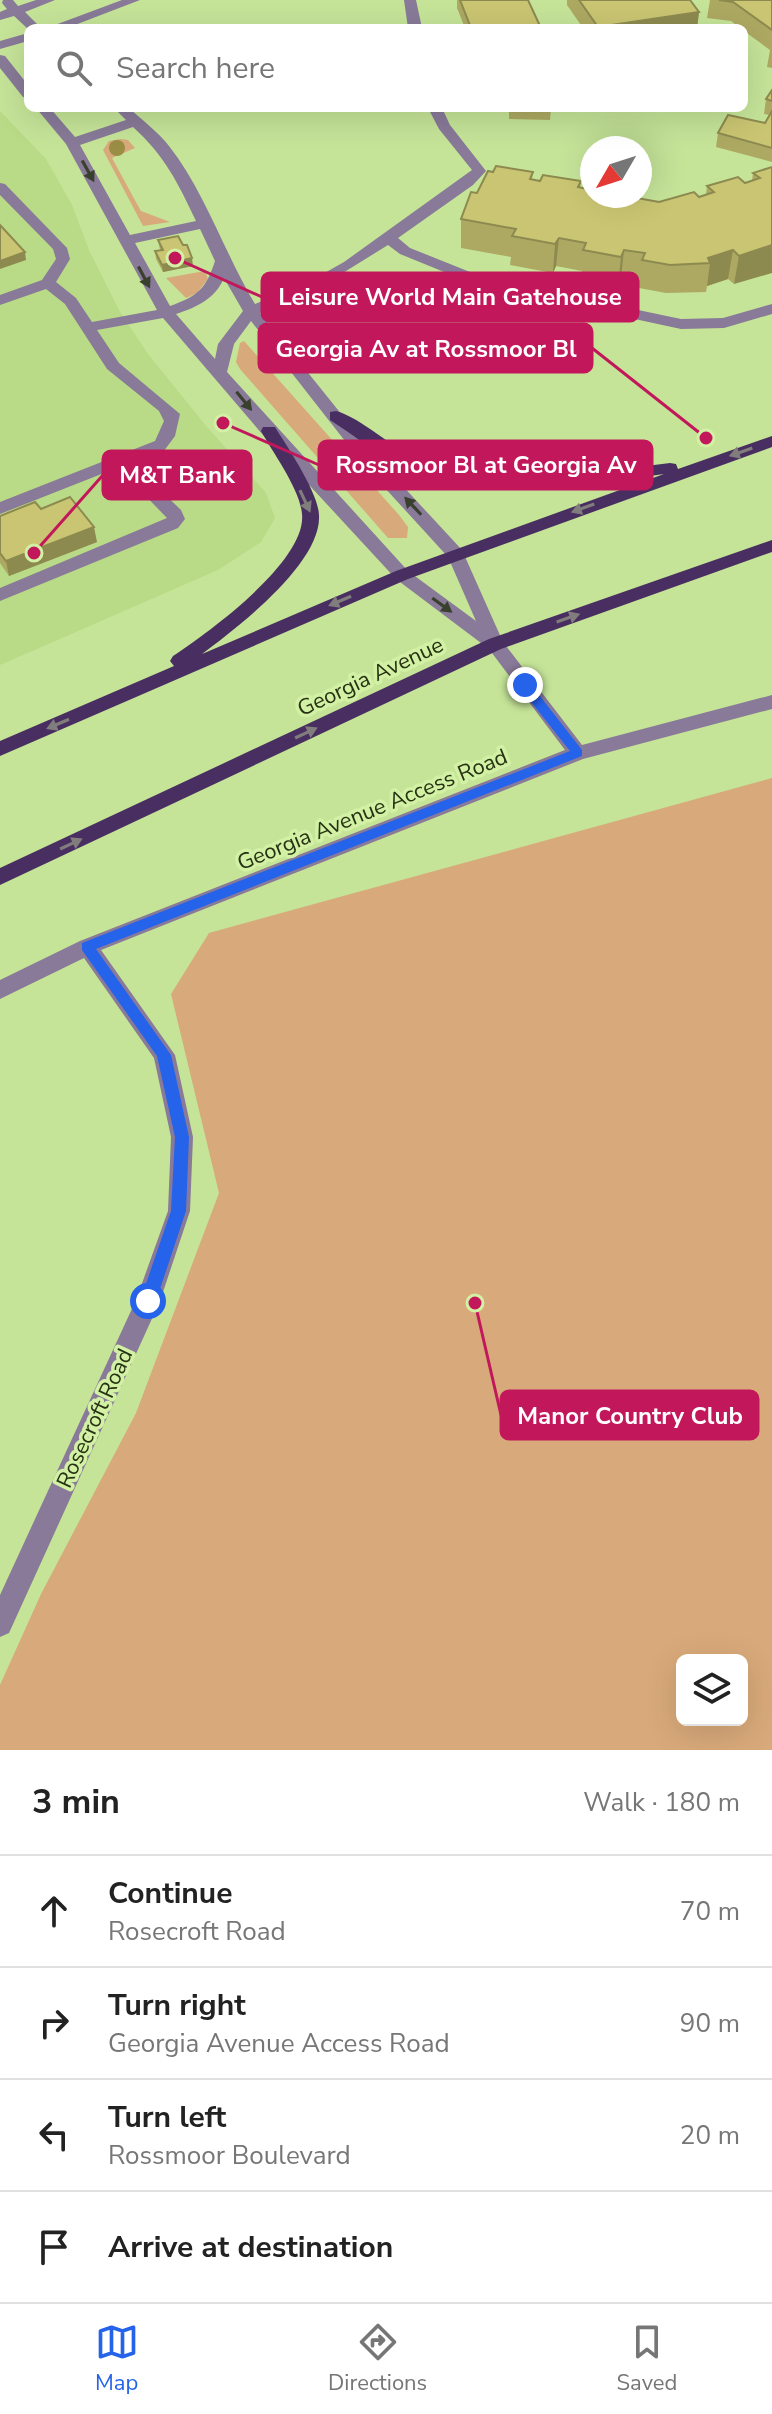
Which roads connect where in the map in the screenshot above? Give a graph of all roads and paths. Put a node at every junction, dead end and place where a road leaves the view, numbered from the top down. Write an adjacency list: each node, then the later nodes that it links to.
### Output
1 (5, 0): 6 (street)
2 (49, 0): 6 (street)
3 (134, 0): 5 (street)
4 (410, 0): 11 (street)
5 (120, 5): 9 (street); 10 (street)
6 (16, 11): 7 (street); 8 (street)
7 (0, 16)
8 (30, 24)
9 (65, 24)
10 (99, 24)
11 (414, 24)
12 (24, 38): 13 (street)
13 (0, 45)
14 (0, 59): 16 (street)
15 (0, 84): 17 (street)
16 (24, 88)
17 (24, 92)
18 (46, 112): 22 (street)
19 (126, 112): 21 (street)
20 (436, 112): 25 (street)
21 (136, 121): 22 (street); 24 (street)
22 (72, 143): 26 (street, one-way to 26)
23 (0, 187): 28 (street)
24 (204, 224): 26 (street); 27 (street)
25 (389, 238): 30 (street); 31 (street)
26 (126, 240): 32 (street, one-way to 32)
27 (222, 261): 31 (street); 32 (street)
28 (48, 283): 29 (street); 33 (street)
29 (0, 300)
30 (772, 309)
31 (251, 311): 34 (street); 35 (street)
32 (166, 312): 33 (street); 34 (street)
33 (88, 327): 38 (street)
34 (220, 371): 36 (street, one-way to 36)
35 (336, 416): 39 (main road); 42 (street, one-way to 35)
36 (269, 431): 43 (street); 46 (main road, one-way to 46)
37 (772, 441): 39 (main road, one-way to 39)
38 (157, 446): 40 (street); 44 (street)
39 (709, 463): 42 (main road, one-way to 42)
40 (0, 508)
41 (772, 546): 45 (main road, Georgia Avenue, one-way to 41)
42 (456, 554): 43 (main road); 45 (street)
43 (402, 575): 45 (street, one-way to 45); 46 (main road, one-way to 46)
44 (0, 595)
45 (495, 644): 49 (street); 50 (main road, Georgia Avenue, one-way to 45)
46 (117, 698): 48 (main road, one-way to 48)
47 (772, 702): 49 (street, Georgia Avenue Access Road)
48 (0, 749)
49 (578, 753): 51 (street, Georgia Avenue Access Road)
50 (0, 877)
51 (87, 947): 52 (street, Georgia Avenue Access Road); 53 (street, Rosecroft Road)
52 (0, 990)
53 (0, 1624)

